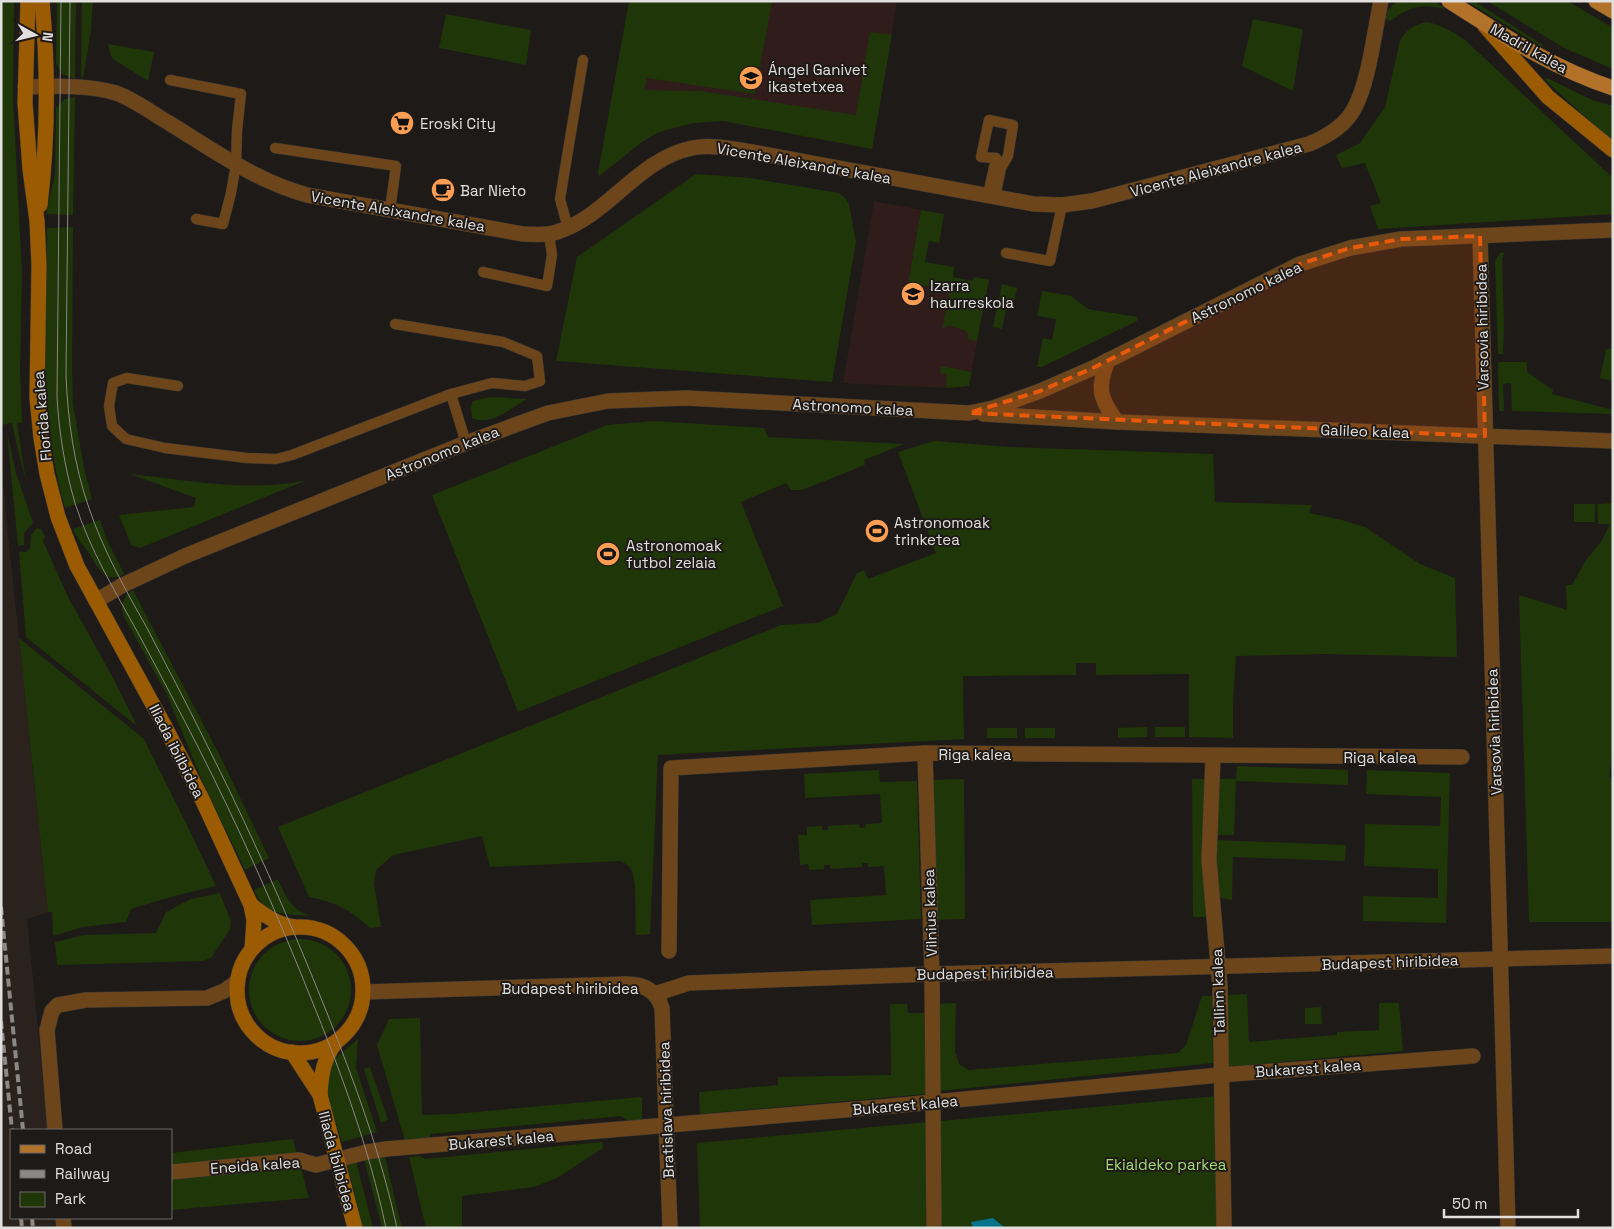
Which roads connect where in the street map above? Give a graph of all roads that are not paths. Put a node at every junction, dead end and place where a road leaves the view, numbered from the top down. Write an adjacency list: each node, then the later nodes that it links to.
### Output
1 (28, 1): 11 (main road)
2 (42, 1): 10 (main road)
3 (1382, 1): 17 (street, Vicente Aleixandre kalea)
4 (1449, 1): 7 (main road, Madril kalea)
5 (1596, 1): 6 (main road)
6 (1613, 11)
7 (1482, 22): 12 (main road, Madril kalea); 14 (main road)
8 (583, 60): 21 (lane)
9 (170, 80): 15 (lane)
10 (46, 86): 11 (street, Vicente Aleixandre kalea); 15 (street, Vicente Aleixandre kalea); 20 (main road)
11 (25, 87): 20 (main road)
12 (1613, 88)
13 (275, 148): 18 (lane)
14 (1613, 150)
15 (236, 164): 18 (street, Vicente Aleixandre kalea); 19 (lane)
16 (992, 196): 16 (lane); 17 (street, Vicente Aleixandre kalea); 21 (street, Vicente Aleixandre kalea)
17 (1062, 205): 25 (lane)
18 (390, 210): 23 (street, Vicente Aleixandre kalea)
19 (196, 219)
20 (37, 221): 36 (main road, Florida kalea)
21 (568, 228): 23 (street, Vicente Aleixandre kalea)
22 (1613, 230): 24 (street, Astronomo kalea)
23 (549, 234): 26 (lane)
24 (1480, 236): 28 (street, Astronomo kalea); 33 (street, Varsovia hiribidea)
25 (1006, 253)
26 (483, 272)
27 (395, 324): 30 (lane)
28 (1108, 360): 31 (street, Astronomo kalea); 32 (street)
29 (178, 386): 30 (lane)
30 (452, 394): 35 (lane)
31 (969, 413): 32 (street, Galileo kalea); 35 (street, Astronomo kalea)
32 (1116, 422): 33 (street, Galileo kalea)
33 (1485, 436): 34 (street, Galileo kalea); 45 (street, Varsovia hiribidea)
34 (1613, 441)
35 (466, 443): 36 (street, Astronomo kalea)
36 (96, 601): 40 (main road, Iliada ibilbidea)
37 (925, 753): 38 (street, Riga kalea); 43 (street, Riga kalea); 47 (street, Vilnius kalea)
38 (1213, 756): 39 (street, Riga kalea); 46 (street, Tallinn kalea)
39 (1462, 757)
40 (251, 905): 41 (main road); 42 (main road, Iliada ibilbidea)
41 (296, 927): 42 (main road); 49 (main road)
42 (252, 949): 48 (main road)
43 (669, 950)
44 (1613, 956): 45 (street, Budapest hiribidea)
45 (1500, 958): 46 (street, Budapest hiribidea); 65 (street, Varsovia hiribidea)
46 (1218, 968): 47 (street, Budapest hiribidea); 54 (street, Tallinn kalea)
47 (932, 974): 50 (street, Budapest hiribidea); 56 (street, Vilnius kalea)
48 (238, 981): 52 (main road); 58 (street)
49 (363, 992): 50 (street, Budapest hiribidea); 51 (main road)
50 (654, 994): 57 (street, Bratislava hiribidea)
51 (337, 1041): 52 (main road); 55 (main road, Iliada ibilbidea)
52 (292, 1052): 55 (main road, Iliada ibilbidea)
53 (1473, 1056): 54 (street, Bukarest kalea)
54 (1220, 1075): 56 (street, Bukarest kalea); 64 (street, Tallinn kalea)
55 (320, 1095): 59 (main road, Iliada ibilbidea)
56 (934, 1102): 57 (street, Bukarest kalea); 63 (street, Vilnius kalea)
57 (666, 1124): 59 (street, Bukarest kalea); 62 (street, Bratislava hiribidea)
58 (55, 1129)
59 (338, 1160): 60 (street, Eneida kalea); 61 (main road, Iliada ibilbidea)
60 (172, 1172)
61 (355, 1228)
62 (670, 1228)
63 (934, 1228)
64 (1224, 1228)
65 (1508, 1228)

